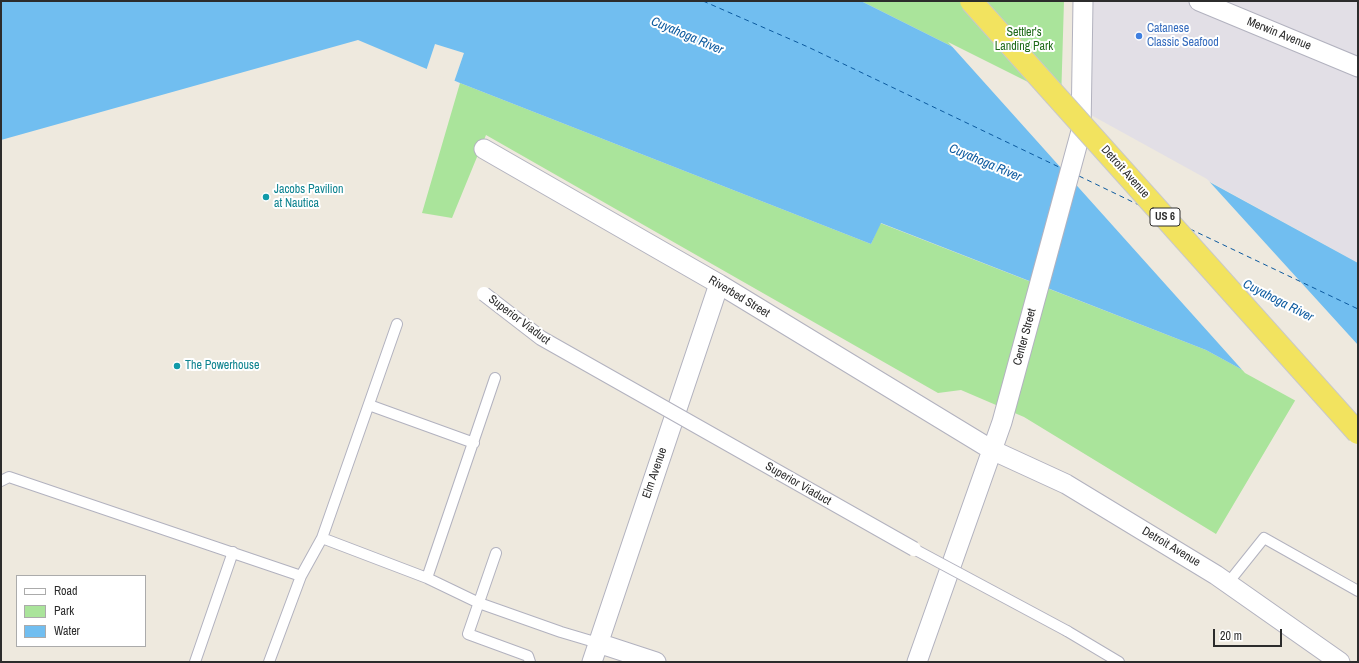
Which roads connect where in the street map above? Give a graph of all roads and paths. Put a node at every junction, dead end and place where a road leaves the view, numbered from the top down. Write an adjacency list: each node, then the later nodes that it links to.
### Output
1 (971, 1): 11 (main road, Detroit Avenue / US 6, bridge)
2 (1083, 1): 13 (street, Center Street)
3 (1199, 1): 4 (street, Merwin Avenue)
4 (1358, 66)
5 (484, 149): 6 (street, Riverbed Street)
6 (719, 284): 13 (street, Riverbed Street); 24 (street, Elm Avenue)
7 (484, 294): 16 (street, Superior Viaduct, bridge)
8 (397, 324): 10 (lane)
9 (495, 378): 12 (lane)
10 (369, 405): 12 (lane); 15 (lane)
11 (1358, 433)
12 (474, 443): 20 (lane)
13 (992, 450): 21 (street, Detroit Avenue); 30 (street, Center Street)
14 (1, 481): 17 (lane)
15 (322, 538): 19 (lane); 20 (lane)
16 (914, 549): 31 (lane, Superior Viaduct, bridge)
17 (233, 552): 19 (lane); 25 (lane)
18 (496, 553): 23 (lane)
19 (301, 576): 26 (lane)
20 (427, 578): 23 (lane)
21 (1228, 583): 22 (lane); 32 (street, Detroit Avenue)
22 (1358, 591)
23 (479, 603): 24 (lane); 27 (lane)
24 (598, 643): 28 (street, Elm Avenue); 29 (street)
25 (195, 662)
26 (269, 662)
27 (530, 662)
28 (592, 662)
29 (656, 662)
30 (917, 662)
31 (1119, 662)
32 (1340, 662)

